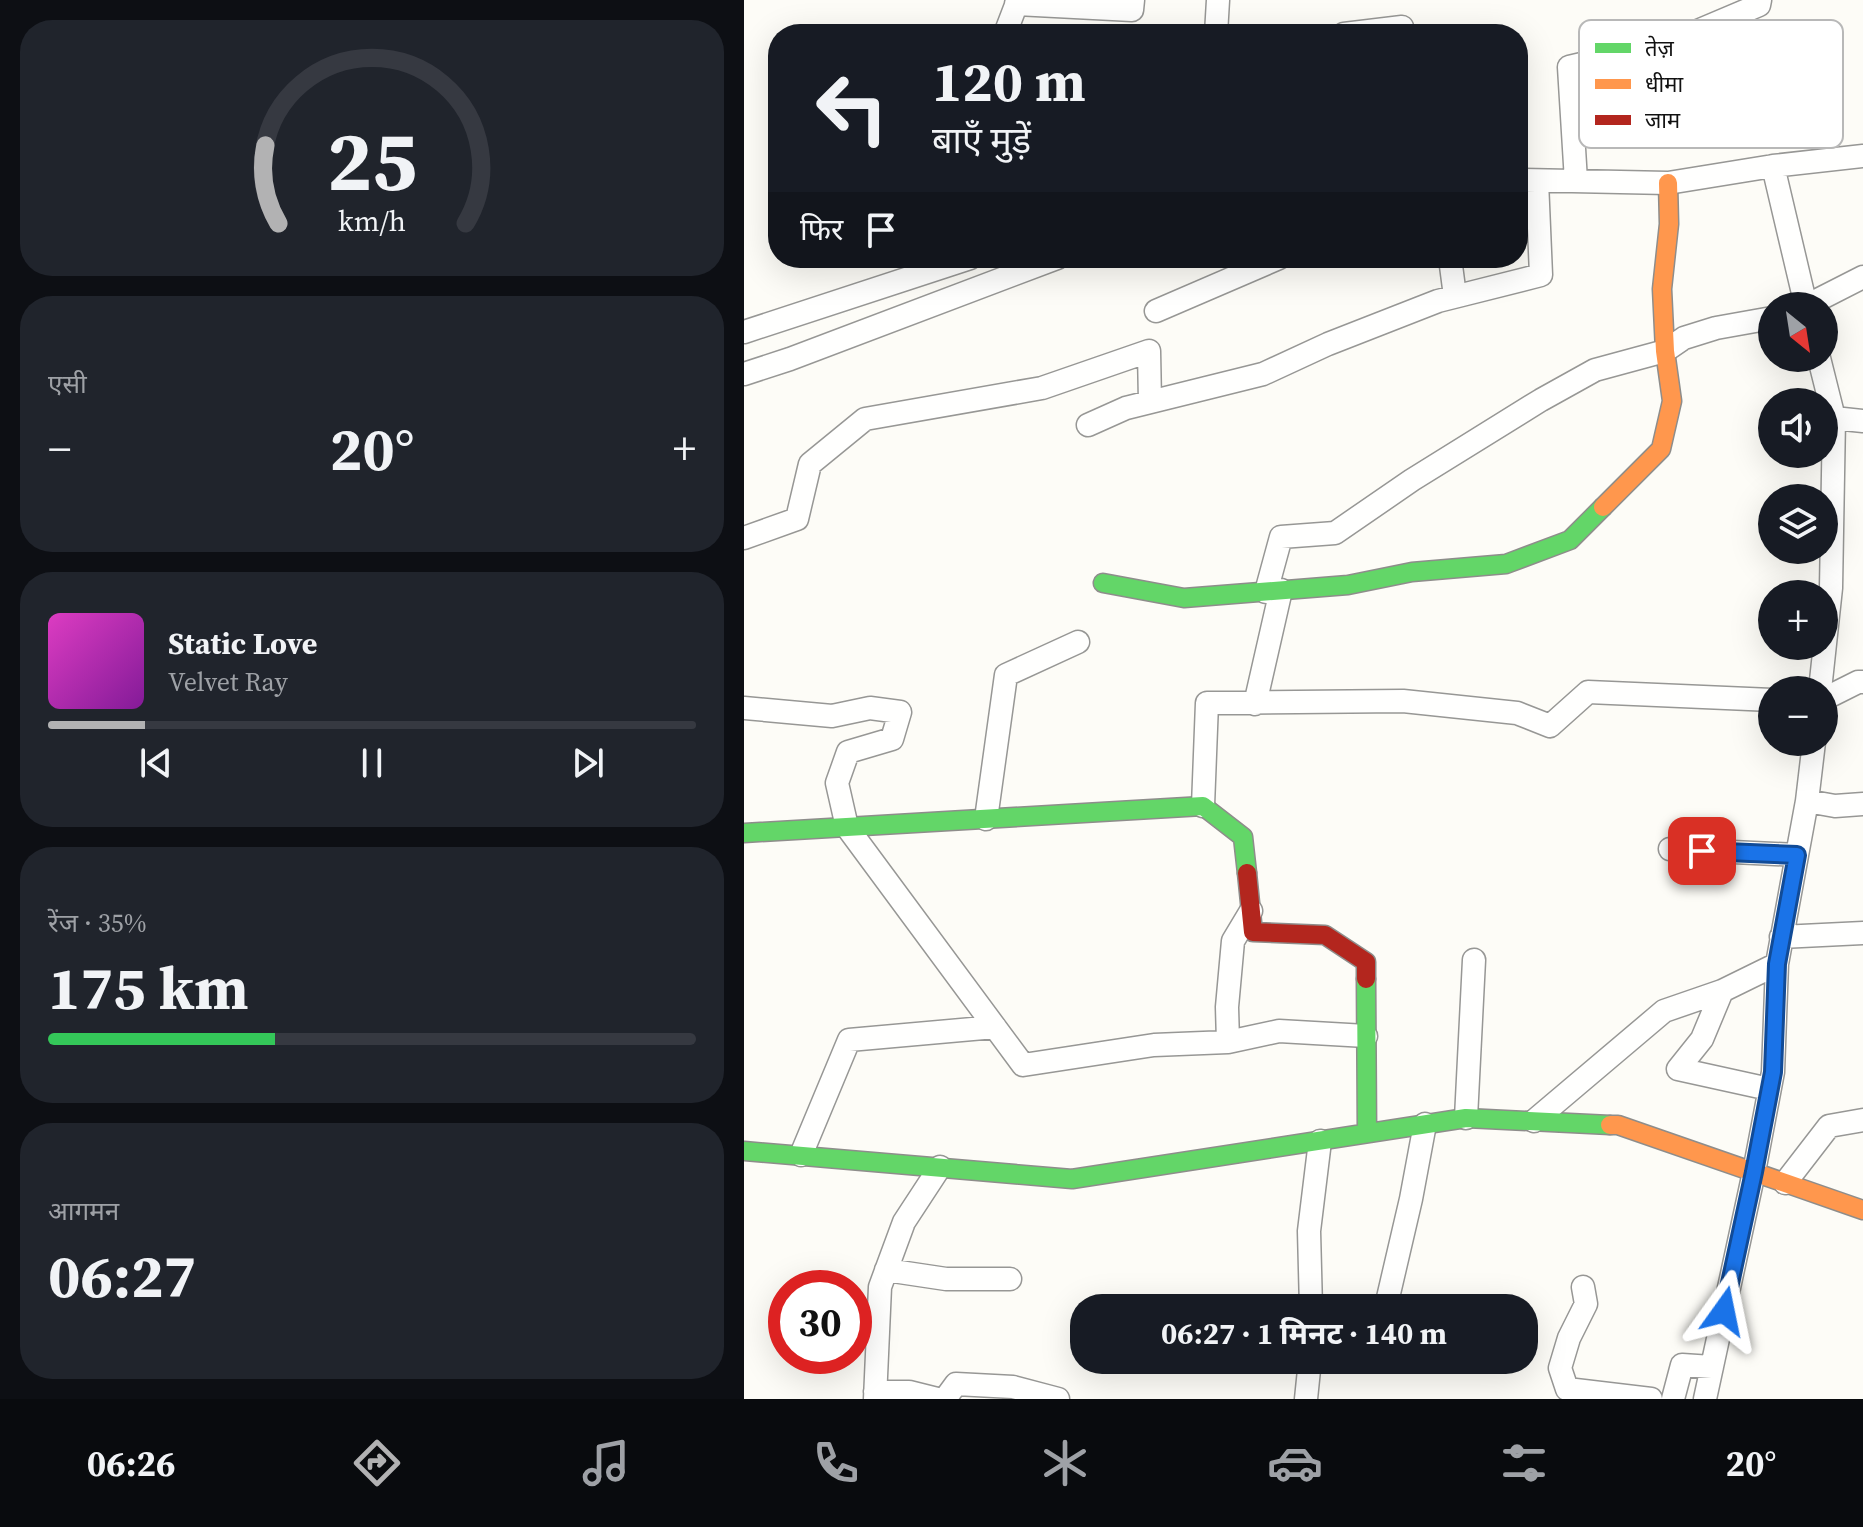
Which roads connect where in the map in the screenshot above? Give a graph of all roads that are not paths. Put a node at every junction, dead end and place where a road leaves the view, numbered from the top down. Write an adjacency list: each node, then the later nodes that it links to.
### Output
1 (1133, 0): 4 (street)
2 (1218, 0): 7 (street)
3 (1760, 0): 5 (street)
4 (1017, 2): 6 (street)
5 (1724, 20)
6 (1009, 24)
7 (1217, 24)
8 (1579, 65): 12 (street)
9 (1863, 156): 10 (street)
10 (1773, 166): 13 (street); 20 (street)
11 (1528, 180): 12 (street)
12 (1576, 181): 13 (street)
13 (1668, 183): 26 (street)
14 (1528, 187): 22 (street)
15 (939, 268): 25 (street)
16 (1031, 268): 27 (street)
17 (1256, 268): 23 (street)
18 (1451, 268): 22 (street)
19 (1863, 277): 21 (street)
20 (1803, 292)
21 (1834, 292)
22 (1455, 296): 28 (street)
23 (1156, 311)
24 (1758, 320): 26 (street)
25 (744, 332)
26 (1665, 351): 35 (street); 35 (street)
27 (744, 374)
28 (1150, 402): 31 (street); 33 (street)
29 (1838, 418): 30 (street)
30 (1863, 421)
31 (1088, 425)
32 (1833, 468): 37 (street)
33 (744, 538)
34 (1103, 583): 35 (street)
35 (1274, 591): 41 (street)
36 (1078, 642): 47 (street)
37 (1822, 676)
38 (1863, 682): 39 (street)
39 (1838, 692)
40 (1758, 699): 41 (street)
41 (1255, 704): 46 (street)
42 (744, 708): 48 (street)
43 (1812, 756): 44 (street)
44 (1807, 801): 45 (street); 51 (street)
45 (1863, 804)
46 (1203, 806): 47 (street); 52 (street)
47 (986, 819): 48 (street)
48 (847, 827): 49 (street); 58 (street)
49 (744, 833)
50 (1670, 849): 51 (street)
51 (1797, 855): 54 (street)
52 (1251, 911): 59 (street); 60 (street)
53 (1863, 933): 54 (street)
54 (1781, 937): 56 (street)
55 (1474, 960): 62 (street)
56 (1777, 964): 57 (street); 61 (street)
57 (1722, 991): 61 (street); 64 (street)
58 (995, 1027): 60 (street); 69 (street)
59 (1366, 1036): 60 (street); 66 (street)
60 (1228, 1042)
61 (1769, 1089): 71 (street)
62 (1466, 1118): 64 (street); 65 (street)
63 (1863, 1120): 72 (street)
64 (1534, 1121): 71 (street)
65 (1425, 1124): 66 (street); 78 (street)
66 (1367, 1133): 67 (street)
67 (1320, 1141): 70 (street); 77 (street)
68 (744, 1151): 69 (street)
69 (801, 1155): 70 (street)
70 (940, 1167): 74 (street)
71 (1754, 1172): 72 (street); 79 (street)
72 (1785, 1183): 73 (street)
73 (1863, 1210)
74 (886, 1270): 75 (street); 81 (street)
75 (1010, 1279)
76 (1583, 1287): 86 (street)
77 (1311, 1294)
78 (1389, 1294)
79 (1712, 1367): 87 (street); 88 (street)
80 (1309, 1374): 85 (street)
81 (875, 1395): 82 (street)
82 (937, 1399)
83 (945, 1399): 84 (street)
84 (1058, 1399)
85 (1306, 1399)
86 (1651, 1399)
87 (1673, 1399)
88 (1705, 1399)

